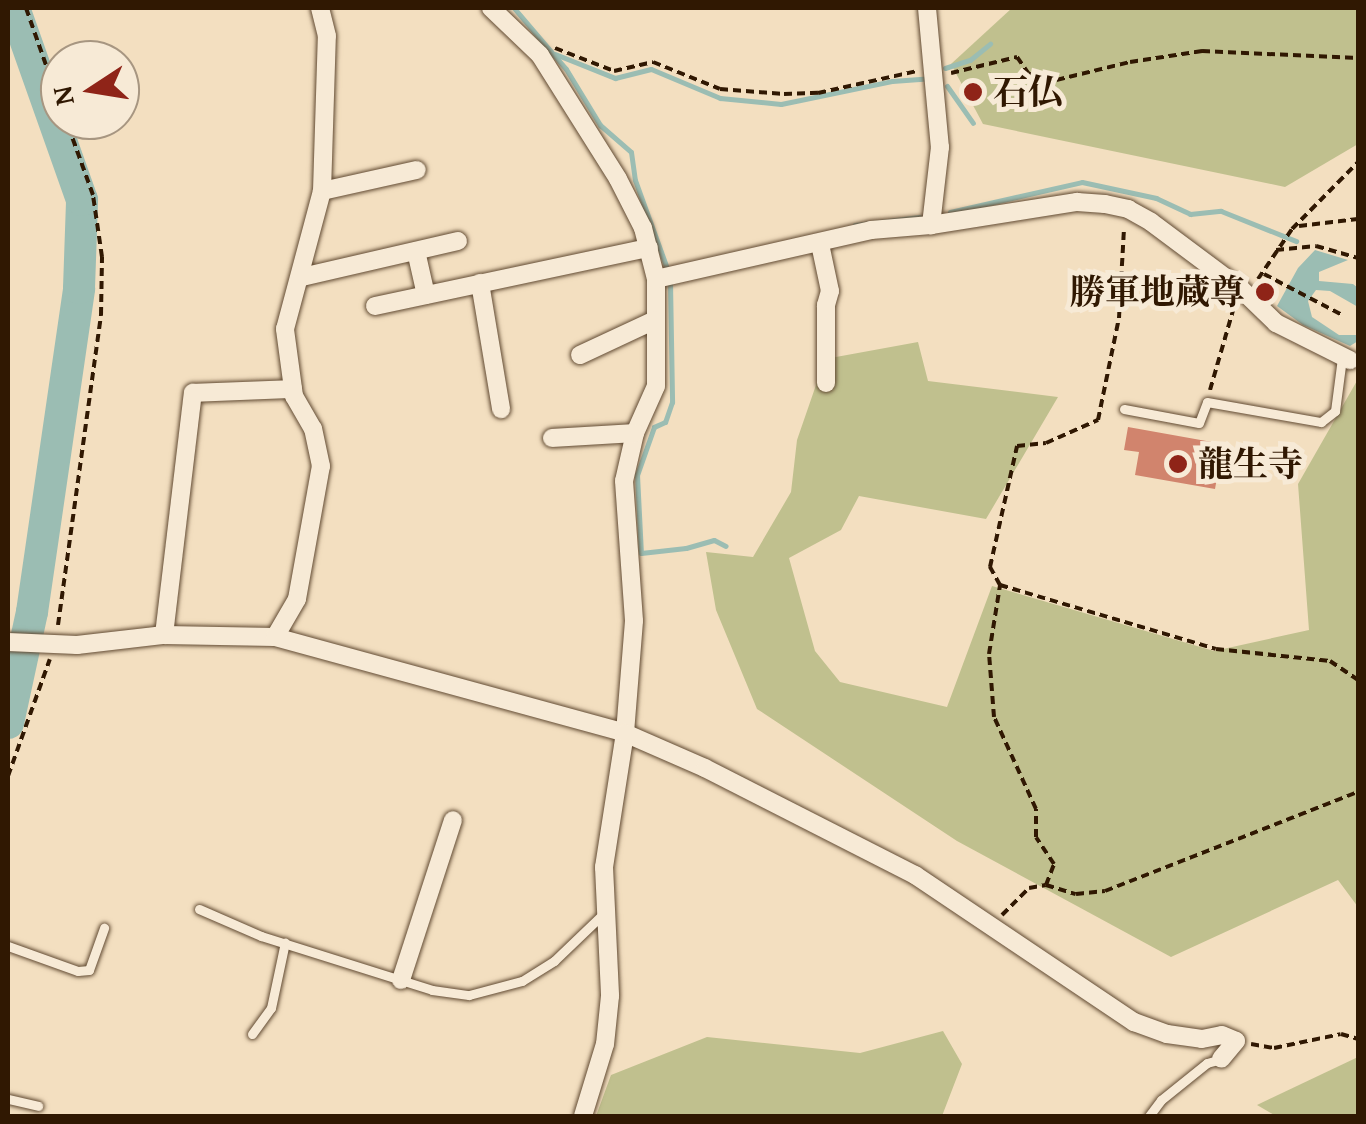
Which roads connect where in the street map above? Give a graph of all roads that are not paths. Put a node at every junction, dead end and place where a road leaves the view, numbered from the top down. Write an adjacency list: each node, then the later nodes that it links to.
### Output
1 (320, 8): 5 (street)
2 (490, 8): 9 (street)
3 (928, 8): 6 (street)
4 (417, 170): 5 (street)
5 (322, 191): 11 (street)
6 (931, 226): 8 (street); 18 (street)
7 (458, 241): 10 (street)
8 (820, 244): 12 (street); 19 (street)
9 (649, 248): 12 (street); 13 (street)
10 (416, 250): 11 (street); 14 (street)
11 (302, 277): 20 (street)
12 (657, 278): 16 (street)
13 (480, 284): 14 (street); 21 (street)
14 (426, 295): 15 (street)
15 (375, 306)
16 (656, 320): 17 (street); 23 (street)
17 (580, 355)
18 (1346, 359): 22 (lane)
19 (826, 382)
20 (293, 389): 25 (street); 26 (street)
21 (501, 409)
22 (1124, 409)
23 (634, 433): 24 (street); 28 (street)
24 (552, 438)
25 (164, 636): 26 (street); 27 (street)
26 (276, 637): 28 (street)
27 (8, 642)
28 (625, 733): 31 (street); 37 (street)
29 (454, 820): 35 (street)
30 (199, 909): 33 (lane)
31 (605, 912): 35 (lane); 40 (street)
32 (104, 928): 34 (lane)
33 (285, 942): 35 (lane); 36 (lane)
34 (8, 946)
35 (400, 980)
36 (252, 1034)
37 (1221, 1058): 41 (lane)
38 (8, 1099): 39 (lane)
39 (38, 1106)
40 (583, 1116)
41 (1149, 1116)

